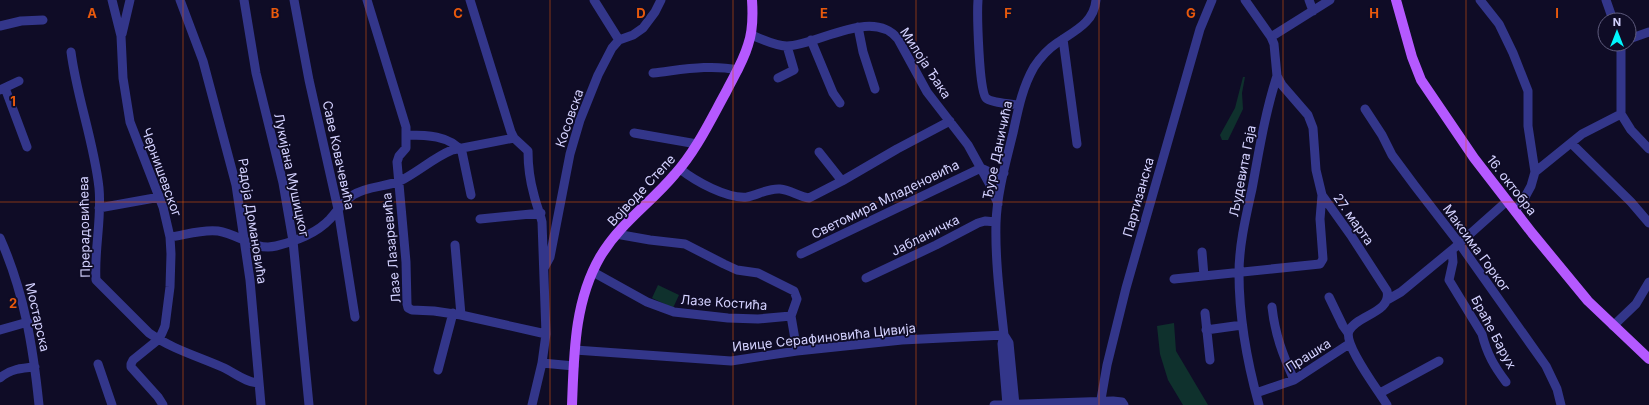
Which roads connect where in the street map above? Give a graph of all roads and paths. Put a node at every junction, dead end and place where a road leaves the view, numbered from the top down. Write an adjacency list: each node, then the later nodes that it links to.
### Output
1 (112, 0): 26 (street, Чернишевског)
2 (130, 0): 26 (street, Чернишевског)
3 (180, 0): 80 (street, Радоја Домановића)
4 (244, 0): 79 (street, Лукијана Мушицког)
5 (294, 0): 70 (street, Саве Ковачевића)
6 (367, 0): 49 (street)
7 (470, 0): 50 (street)
8 (594, 0): 31 (street)
9 (660, 0): 31 (street)
10 (752, 0): 27 (main road, Војводе Степе)
11 (978, 0): 44 (street)
12 (1096, 0): 30 (street, Ђуре Даничића)
13 (1212, 0): 126 (street, Партизанска)
14 (1245, 0): 29 (street)
15 (1309, 0): 20 (street)
16 (1330, 0): 20 (street)
17 (1396, 0): 67 (main road, 16. октобра)
18 (1480, 0): 60 (street)
19 (1606, 0): 21 (street)
20 (1313, 11): 29 (street)
21 (1610, 12)
22 (44, 20): 23 (street)
23 (0, 26)
24 (858, 27): 32 (street, Милоја Ђака); 42 (street); 47 (street, Милоја Ђака)
25 (1649, 32): 28 (street)
26 (121, 36): 66 (street, Чернишевског)
27 (751, 36): 33 (street, Милоја Ђака); 36 (main road, Војводе Степе)
28 (1637, 36)
29 (1271, 37): 38 (street)
30 (1063, 39): 44 (street, Ђуре Даничића); 53 (street)
31 (619, 40): 86 (street, Косовска)
32 (811, 40): 33 (street, Милоја Ђака); 43 (street)
33 (787, 46): 39 (street)
34 (71, 52): 69 (street, Прерадовићева)
35 (1621, 52): 46 (street)
36 (738, 70): 37 (street); 52 (main road, Војводе Степе)
37 (653, 74)
38 (1276, 76): 65 (street, 27. марта); 88 (street, Људевита Гаја)
39 (778, 78)
40 (19, 81): 41 (street)
41 (3, 89): 54 (street)
42 (875, 89)
43 (840, 103)
44 (1019, 105): 61 (street, Ђуре Даничића)
45 (1365, 110): 81 (street, Максима Горког)
46 (1621, 114): 51 (street); 56 (street)
47 (950, 121): 58 (street, Милоја Ђака); 62 (street)
48 (634, 134): 52 (street)
49 (407, 135): 55 (street); 63 (street, Лазе Лазаревића)
50 (514, 138): 55 (street); 72 (street, Косовска)
51 (1571, 143): 60 (street); 75 (street)
52 (696, 144): 59 (main road, Војводе Степе)
53 (1078, 144)
54 (27, 147)
55 (459, 148): 63 (street); 64 (street)
56 (1649, 149)
57 (819, 152): 62 (street)
58 (981, 168): 61 (street); 68 (street, Милоја Ђака); 85 (street, Светомира Младеновића)
59 (680, 169): 62 (street); 76 (main road, Војводе Степе)
60 (1535, 172): 71 (street)
61 (1004, 173): 68 (street, Ђуре Даничића)
62 (842, 181)
63 (398, 182): 70 (street); 97 (street, Лазе Лазаревића)
64 (471, 195)
65 (1322, 195): 88 (street); 94 (street, 27. марта)
66 (160, 197): 69 (street); 77 (street, Чернишевског)
67 (1507, 201): 71 (main road, 16. октобра); 81 (street)
68 (998, 205): 74 (street, Ђуре Даничића)
69 (99, 208): 108 (street, Прерадовићева)
70 (338, 209): 79 (street); 99 (street, Саве Ковачевића)
71 (1515, 211): 102 (main road, 16. октобра)
72 (541, 213): 73 (street); 86 (street, Косовска)
73 (480, 219)
74 (996, 222): 90 (street, Јабланичка); 107 (street, Ђуре Даничића)
75 (1649, 223)
76 (616, 234): 87 (main road, Војводе Степе); 98 (street)
77 (170, 237): 80 (street); 108 (street, Чернишевског)
78 (0, 238): 100 (street, Мостарска)
79 (293, 241): 80 (street); 131 (street, Лукијана Мушицког)
80 (244, 242): 123 (street, Радоја Домановића)
81 (1459, 243): 83 (street); 139 (street, Максима Горког)
82 (455, 245): 97 (street)
83 (1452, 250): 94 (street); 122 (street, Браће Барух)
84 (1202, 252): 89 (street)
85 (801, 254)
86 (543, 268): 106 (street, Косовска)
87 (593, 272): 98 (street, Лазе Костића); 110 (main road, Војводе Степе)
88 (1239, 272): 89 (street); 101 (street, Људевита Гаја)
89 (1204, 276): 91 (street)
90 (866, 278)
91 (1174, 279)
92 (1649, 282): 102 (street)
93 (1329, 297): 105 (street)
94 (1387, 300): 105 (street)
95 (1272, 307): 121 (street)
96 (1205, 313): 104 (street)
97 (457, 314): 106 (street); 119 (street)
98 (791, 316): 111 (street)
99 (355, 317)
100 (28, 322): 103 (street); 118 (street, Мостарска)
101 (1242, 325): 104 (street); 124 (street, Људевита Гаја)
102 (1613, 326): 112 (main road, 16. октобра)
103 (0, 330)
104 (1206, 330): 113 (street)
105 (1348, 333): 109 (street)
106 (546, 334): 115 (street, Косовска)
107 (1004, 335): 111 (street, Ивице Серафиновића Цивија); 135 (street, Ђуре Даничића)
108 (159, 339): 123 (street, Прерадовићева); 129 (street)
109 (1349, 344): 121 (street, Прашка); 125 (street)
110 (575, 350): 111 (street, Ивице Серафиновића Цивија); 117 (main road, Војводе Степе)
111 (797, 351)
112 (1649, 359)
113 (1210, 360)
114 (1439, 361): 125 (street)
115 (542, 363): 117 (street); 132 (street, Косовска)
116 (98, 364): 128 (street)
117 (574, 366): 133 (main road, Војводе Степе)
118 (35, 367): 120 (street); 127 (street, Мостарска)
119 (438, 370)
120 (0, 378)
121 (1294, 380): 124 (street, Прашка)
122 (1506, 382)
123 (259, 383): 130 (street, Радоја Домановића)
124 (1256, 393): 137 (street, Људевита Гаја)
125 (1380, 393): 138 (street)
126 (1100, 403): 135 (street); 136 (street)
127 (39, 405)
128 (112, 405)
129 (163, 405)
130 (261, 405)
131 (309, 405)
132 (532, 405)
133 (572, 405)
134 (994, 405): 135 (street)
135 (1011, 405)
136 (1124, 405)
137 (1259, 405)
138 (1387, 405)
139 (1561, 405)

